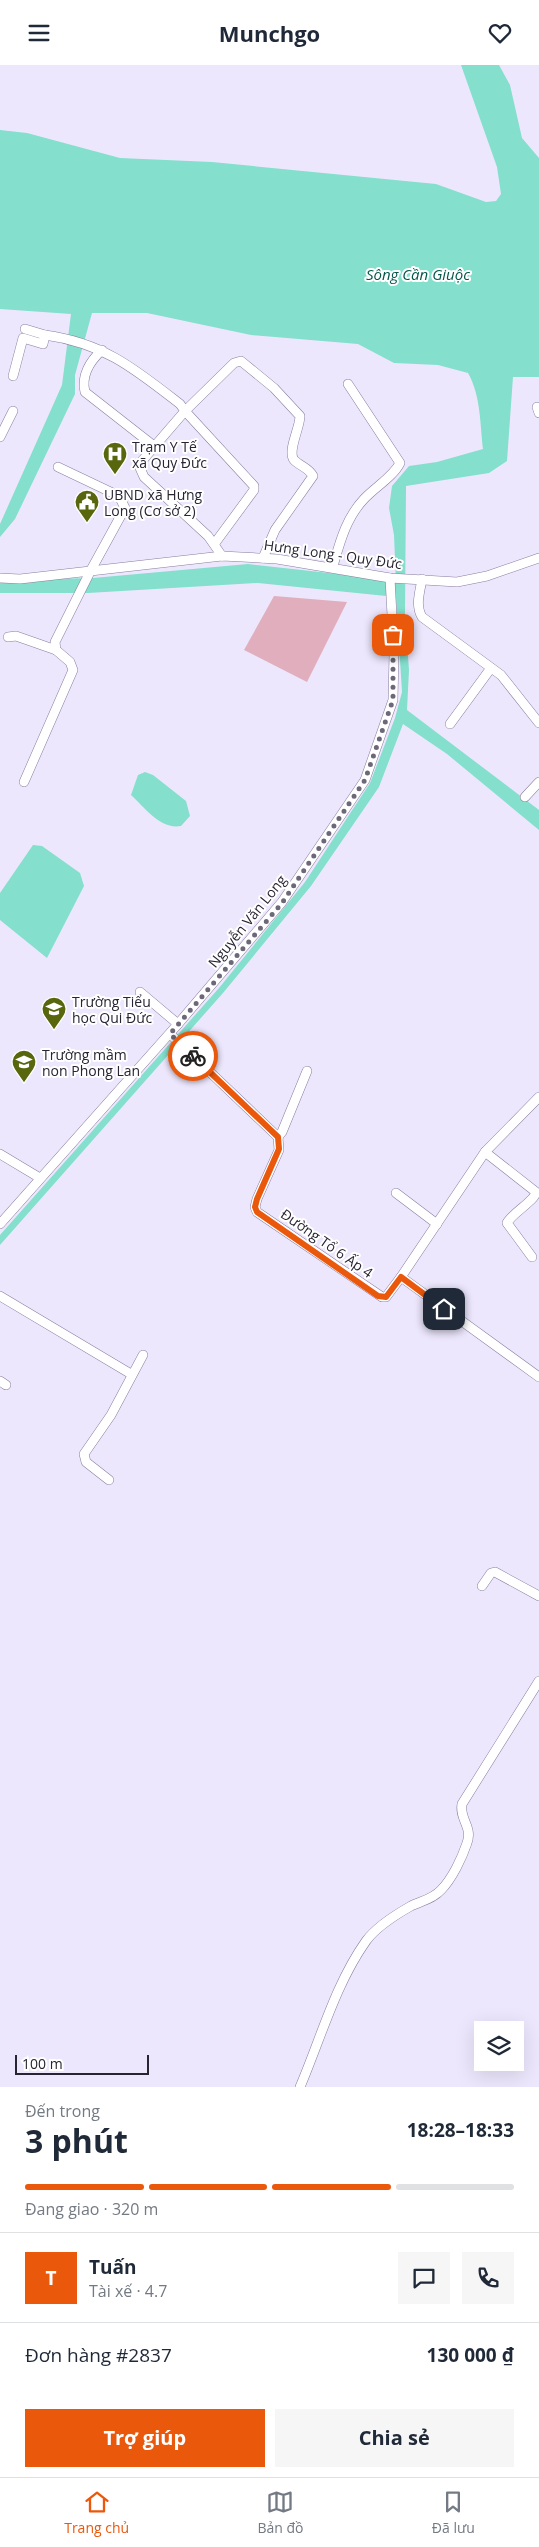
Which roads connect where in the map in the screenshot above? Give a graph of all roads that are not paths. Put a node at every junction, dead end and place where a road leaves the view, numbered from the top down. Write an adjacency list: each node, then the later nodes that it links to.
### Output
1 (25, 329): 2 (street)
2 (45, 335): 3 (street); 4 (street)
3 (102, 350): 7 (street); 9 (street)
4 (13, 376)
5 (348, 384): 15 (street)
6 (13, 411): 8 (street)
7 (185, 411): 9 (street); 11 (street); 13 (street)
8 (0, 437)
9 (154, 446): 11 (street)
10 (58, 467): 16 (street)
11 (215, 543): 12 (street)
12 (222, 556): 13 (street, Hưng Long - Quy Đức); 16 (street, Hưng Long - Quy Đức)
13 (263, 558): 15 (street, Hưng Long - Quy Đức)
14 (539, 558): 19 (street, Hưng Long - Quy Đức)
15 (332, 566): 18 (street, Hưng Long - Quy Đức)
16 (91, 569): 17 (street, Hưng Long - Quy Đức); 21 (street)
17 (0, 578)
18 (391, 578): 19 (street, Hưng Long - Quy Đức); 29 (street, Nguyễn Văn Long)
19 (422, 579): 22 (street)
20 (8, 637): 21 (street)
21 (56, 650): 25 (street)
22 (491, 668): 23 (street); 24 (street)
23 (539, 723)
24 (450, 724)
25 (24, 782)
26 (539, 782): 27 (street)
27 (525, 797)
28 (140, 992): 29 (street)
29 (178, 1024): 30 (street, Nguyễn Văn Long)
30 (170, 1034): 33 (street); 36 (street, Nguyễn Văn Long)
31 (307, 1071): 33 (street)
32 (539, 1097): 34 (street)
33 (278, 1137): 41 (street, Đường Tổ 6 Ấp 4)
34 (485, 1152): 39 (street); 40 (street)
35 (0, 1154): 36 (street)
36 (40, 1178): 38 (street, Nguyễn Văn Long)
37 (396, 1193): 39 (street)
38 (0, 1224)
39 (437, 1224): 41 (street)
40 (532, 1257)
41 (401, 1277): 45 (street)
42 (0, 1296): 44 (street)
43 (143, 1355): 44 (street)
44 (131, 1374): 46 (street)
45 (539, 1377)
46 (109, 1480)
47 (482, 1586): 48 (street)
48 (539, 1596)
49 (539, 1681): 50 (street)
50 (300, 2087)

